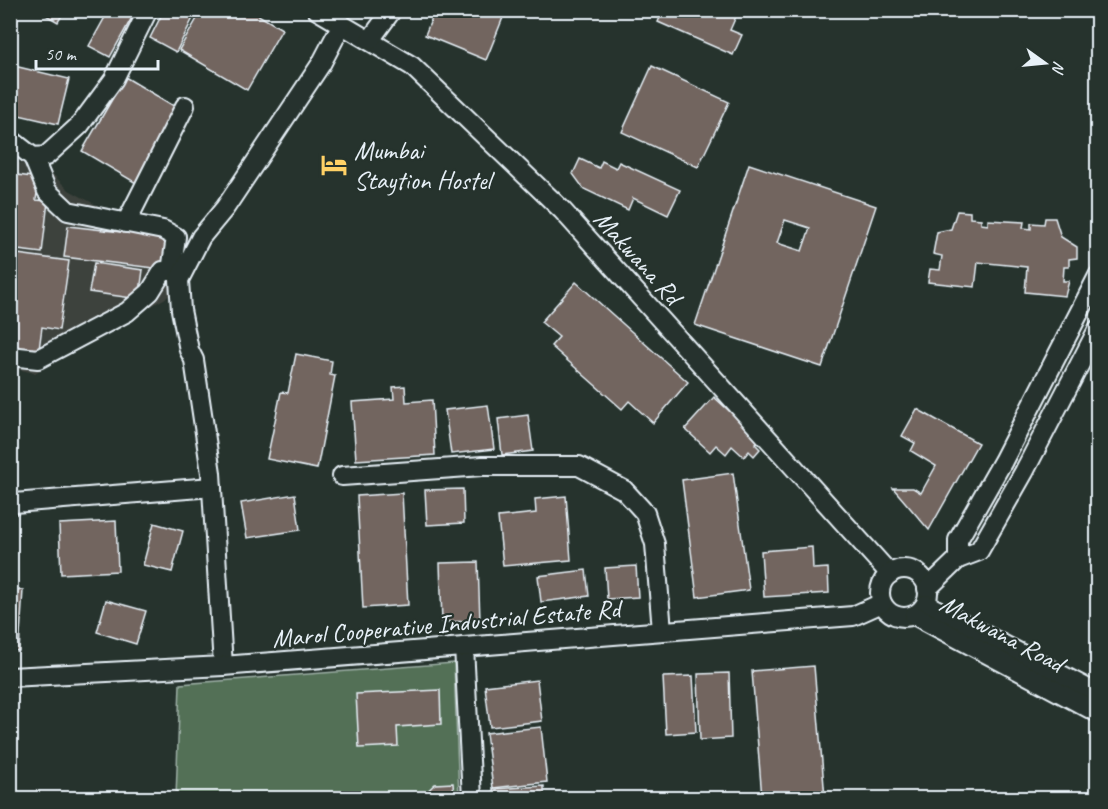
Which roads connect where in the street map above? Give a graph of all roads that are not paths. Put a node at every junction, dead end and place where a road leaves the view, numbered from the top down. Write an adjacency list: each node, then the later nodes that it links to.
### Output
1 (148, 10): 8 (street)
2 (317, 10): 4 (street, Makwana Rd)
3 (392, 10): 5 (street)
4 (342, 24): 5 (street, Makwana Rd); 14 (street)
5 (370, 40): 17 (street, Makwana Rd)
6 (184, 106): 9 (street)
7 (10, 139): 8 (street)
8 (33, 157): 9 (street)
9 (126, 223): 12 (street)
10 (1098, 276): 16 (street)
11 (1098, 328): 16 (street)
12 (10, 356)
13 (342, 476): 20 (street)
14 (212, 487): 15 (street); 22 (street)
15 (10, 506)
16 (958, 559): 18 (street)
17 (890, 574): 18 (street); 19 (street)
18 (922, 602): 19 (street); 24 (street, Makwana Road)
19 (882, 603): 20 (street, Marol Cooperative Industrial Estate Rd)
20 (662, 631): 21 (street, Marol Cooperative Industrial Estate Rd)
21 (464, 647): 22 (street, Marol Cooperative Industrial Estate Rd); 27 (street)
22 (223, 666): 23 (street, Marol Cooperative Industrial Estate Rd)
23 (10, 677)
24 (1061, 684): 25 (street, Makwana Road); 26 (street, Makwana Road)
25 (1098, 694)
26 (1098, 713)
27 (472, 798)

